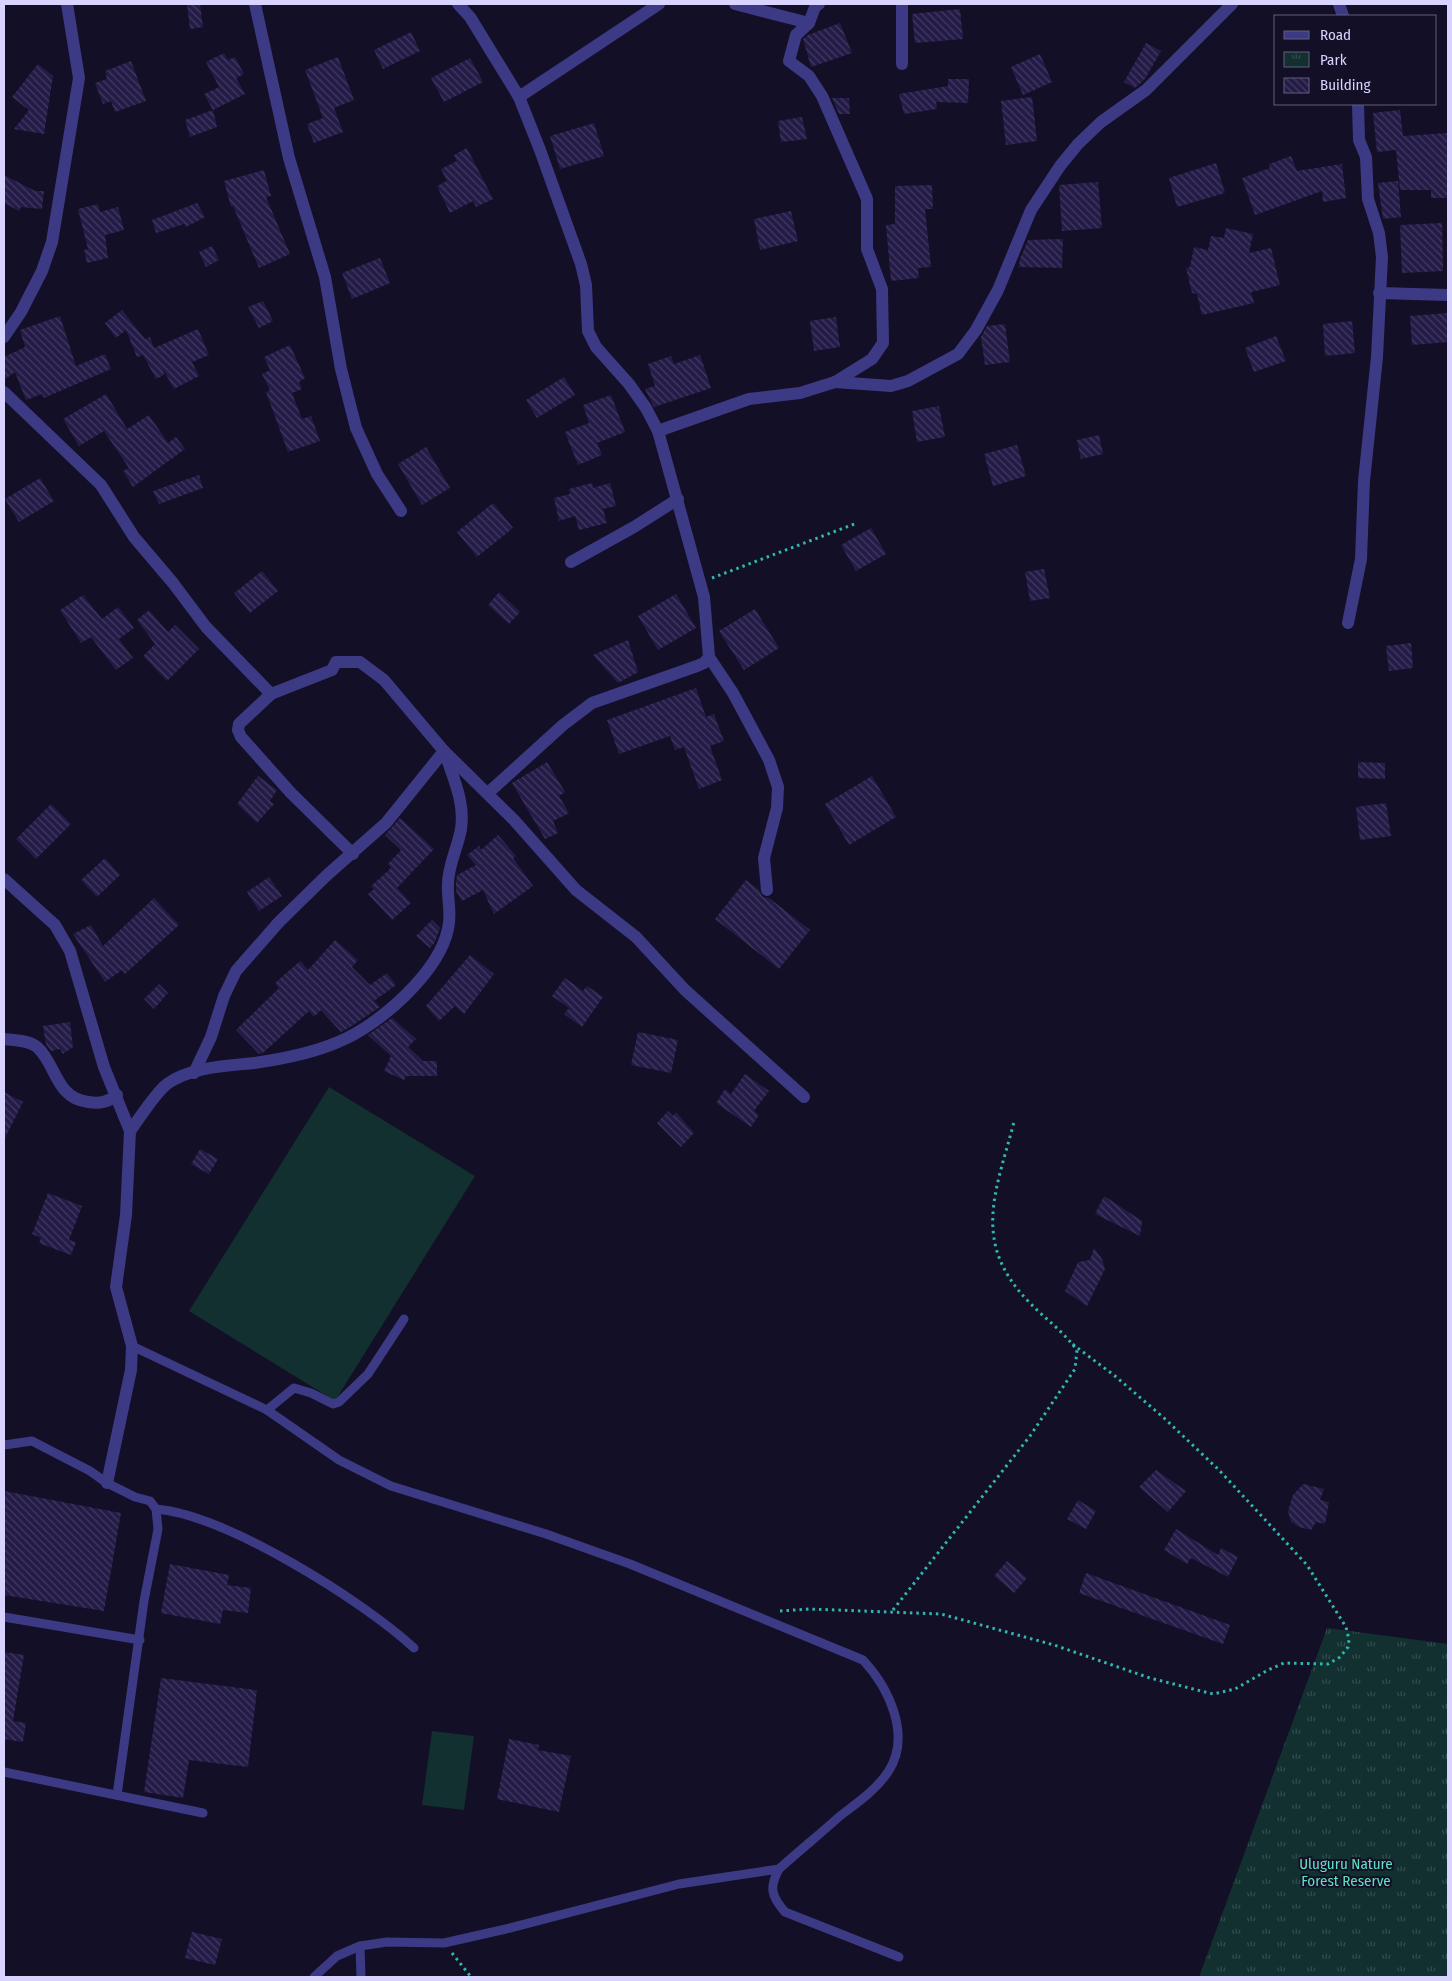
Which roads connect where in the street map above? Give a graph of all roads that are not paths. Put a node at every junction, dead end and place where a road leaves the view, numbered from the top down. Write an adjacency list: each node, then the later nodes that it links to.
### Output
1 (67, 4): 15 (street)
2 (255, 4): 20 (street)
3 (458, 4): 11 (street)
4 (659, 4): 11 (street)
5 (735, 4): 9 (street)
6 (819, 4): 9 (street)
7 (902, 4): 10 (street)
8 (1232, 4): 16 (street)
9 (809, 23): 16 (street)
10 (902, 64)
11 (519, 96): 18 (street)
12 (1358, 105): 13 (street)
13 (1379, 293): 14 (street); 22 (street)
14 (1448, 295)
15 (4, 337)
16 (835, 382): 18 (street)
17 (4, 392): 24 (street)
18 (658, 431): 19 (street)
19 (678, 498): 21 (street); 23 (street)
20 (401, 511)
21 (571, 562)
22 (1348, 623)
23 (709, 657): 26 (street); 29 (street)
24 (271, 694): 25 (street); 27 (street)
25 (444, 751): 26 (street); 27 (street); 31 (street)
26 (488, 793): 33 (street)
27 (353, 854): 31 (street)
28 (4, 879): 32 (street)
29 (766, 890)
30 (4, 1039): 32 (street)
31 (194, 1073): 34 (street)
32 (117, 1095): 34 (street)
33 (804, 1097)
34 (130, 1131): 36 (street)
35 (404, 1319): 37 (lane)
36 (132, 1346): 37 (lane); 39 (street)
37 (267, 1410): 47 (lane)
38 (4, 1445): 39 (lane)
39 (107, 1483): 40 (lane)
40 (156, 1509): 42 (lane); 43 (lane)
41 (4, 1617): 42 (lane)
42 (140, 1640): 45 (lane)
43 (414, 1648)
44 (4, 1772): 45 (lane)
45 (117, 1795): 46 (lane)
46 (203, 1813)
47 (779, 1868): 48 (lane); 49 (lane)
48 (360, 1946): 50 (lane); 51 (lane)
49 (899, 1957)
50 (314, 1977)
51 (361, 1977)

